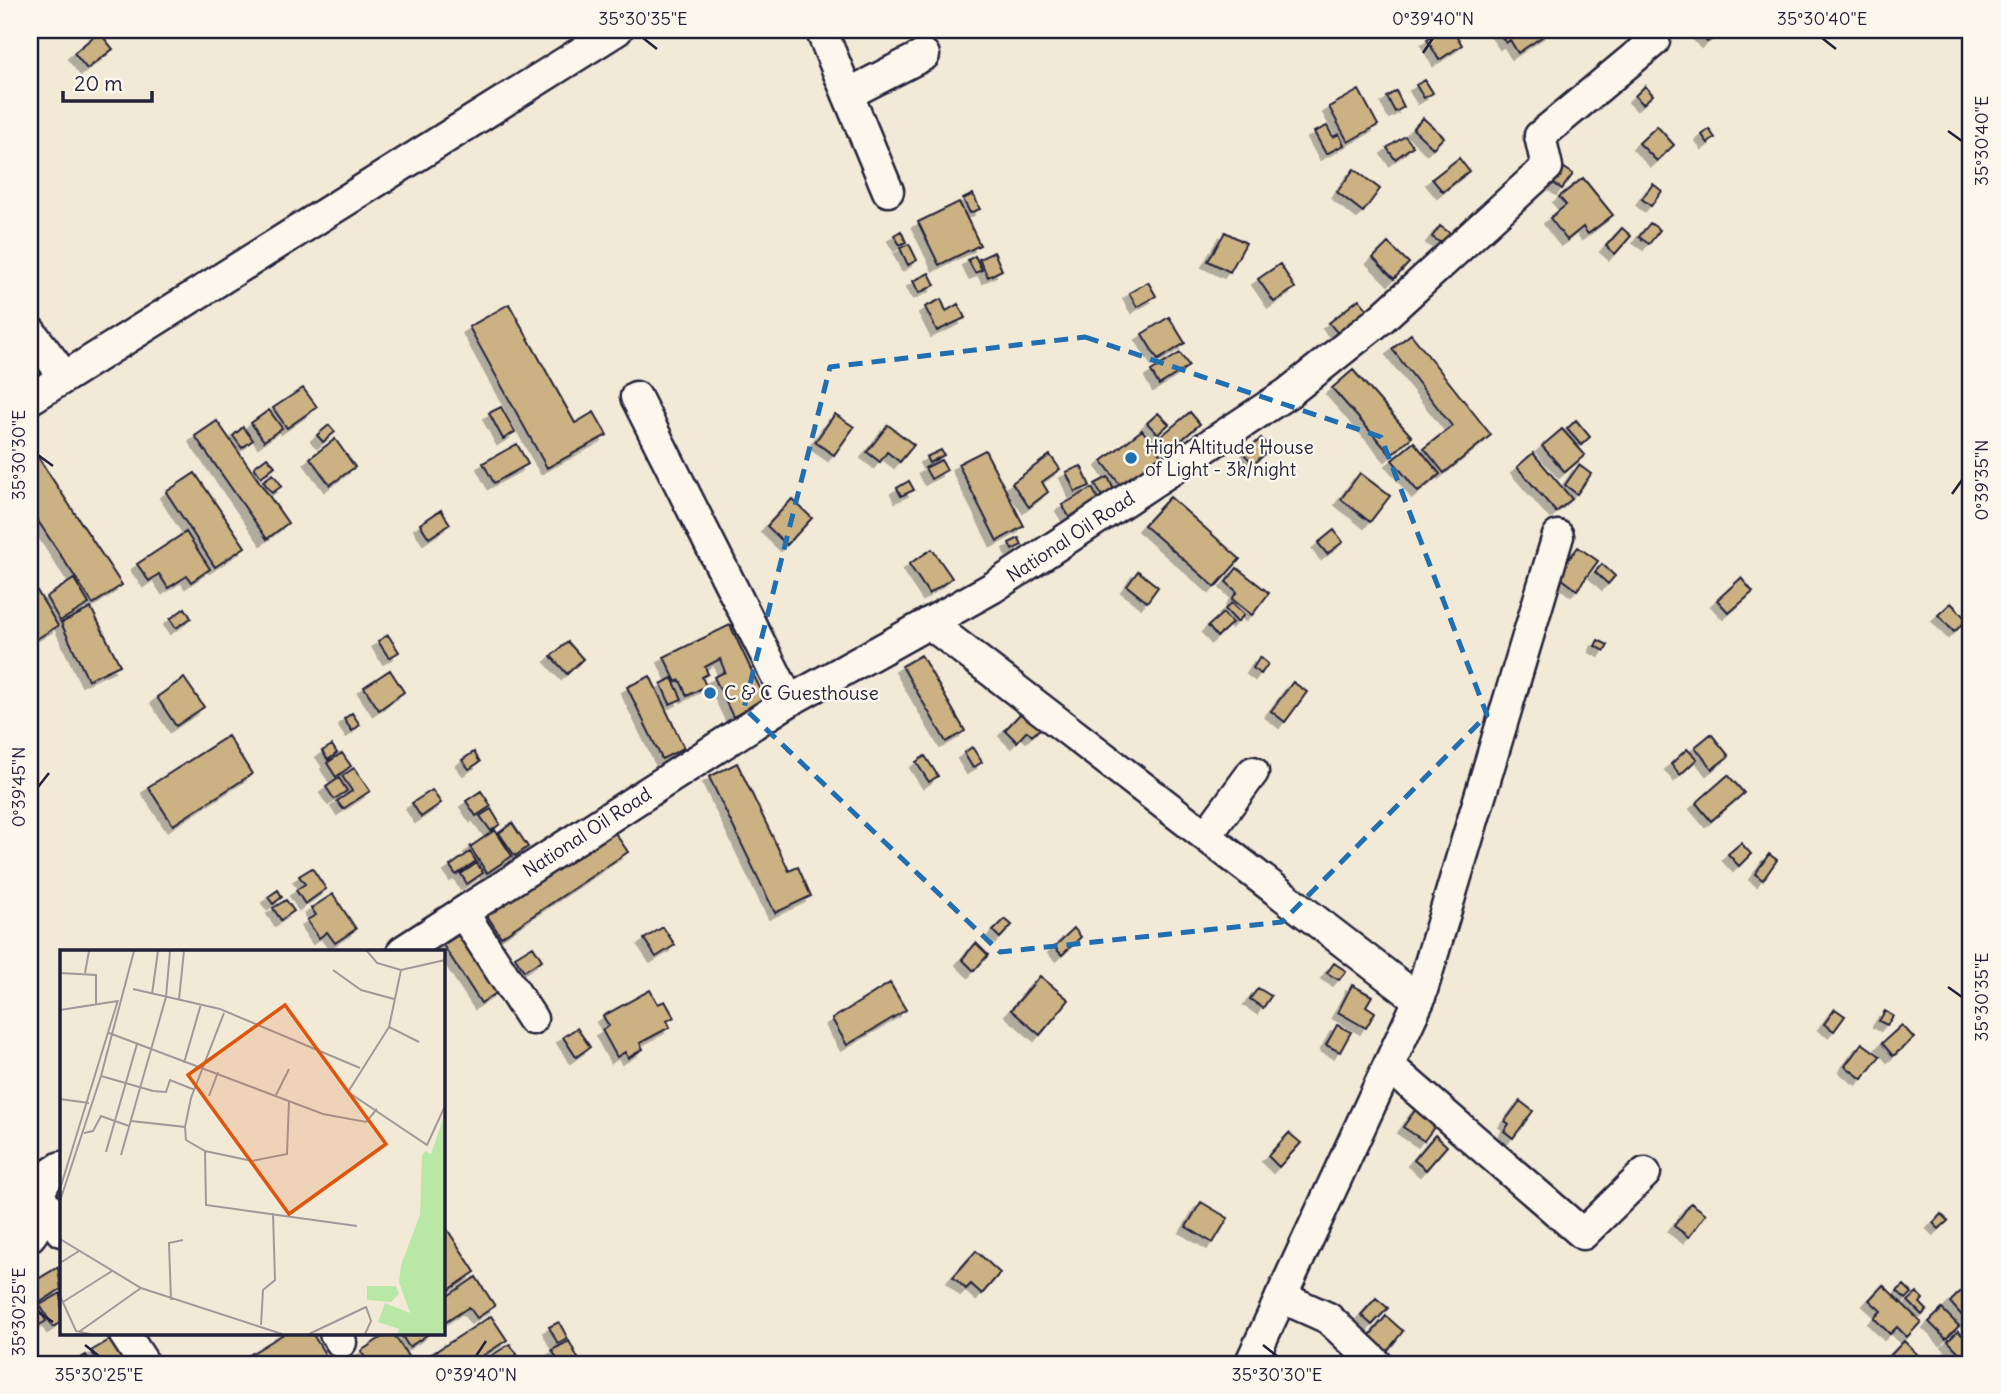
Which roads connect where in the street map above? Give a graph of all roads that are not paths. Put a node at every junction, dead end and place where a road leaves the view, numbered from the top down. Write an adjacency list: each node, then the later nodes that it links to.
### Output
1 (617, 30): 8 (street)
2 (821, 30): 5 (street)
3 (1653, 36): 12 (street, National Oil Road)
4 (924, 55): 5 (street)
5 (848, 94): 6 (street)
6 (888, 191)
7 (30, 331): 8 (street)
8 (64, 376): 10 (street)
9 (636, 397): 13 (street)
10 (30, 399)
11 (1558, 536): 18 (street)
12 (929, 623): 13 (street, National Oil Road); 15 (street)
13 (789, 701): 16 (street, National Oil Road)
14 (1253, 772): 15 (street)
15 (1206, 836): 18 (street)
16 (463, 913): 17 (street, National Oil Road); 19 (street)
17 (405, 950)
18 (1419, 999): 20 (street)
19 (532, 1019)
20 (1389, 1066): 22 (street); 26 (street)
21 (60, 1168): 23 (street)
22 (1645, 1173)
23 (34, 1188): 24 (street); 25 (street)
24 (60, 1229)
25 (30, 1236)
26 (1281, 1297): 29 (street); 30 (street)
27 (125, 1334): 28 (street)
28 (144, 1364)
29 (1250, 1364)
30 (1377, 1364)

